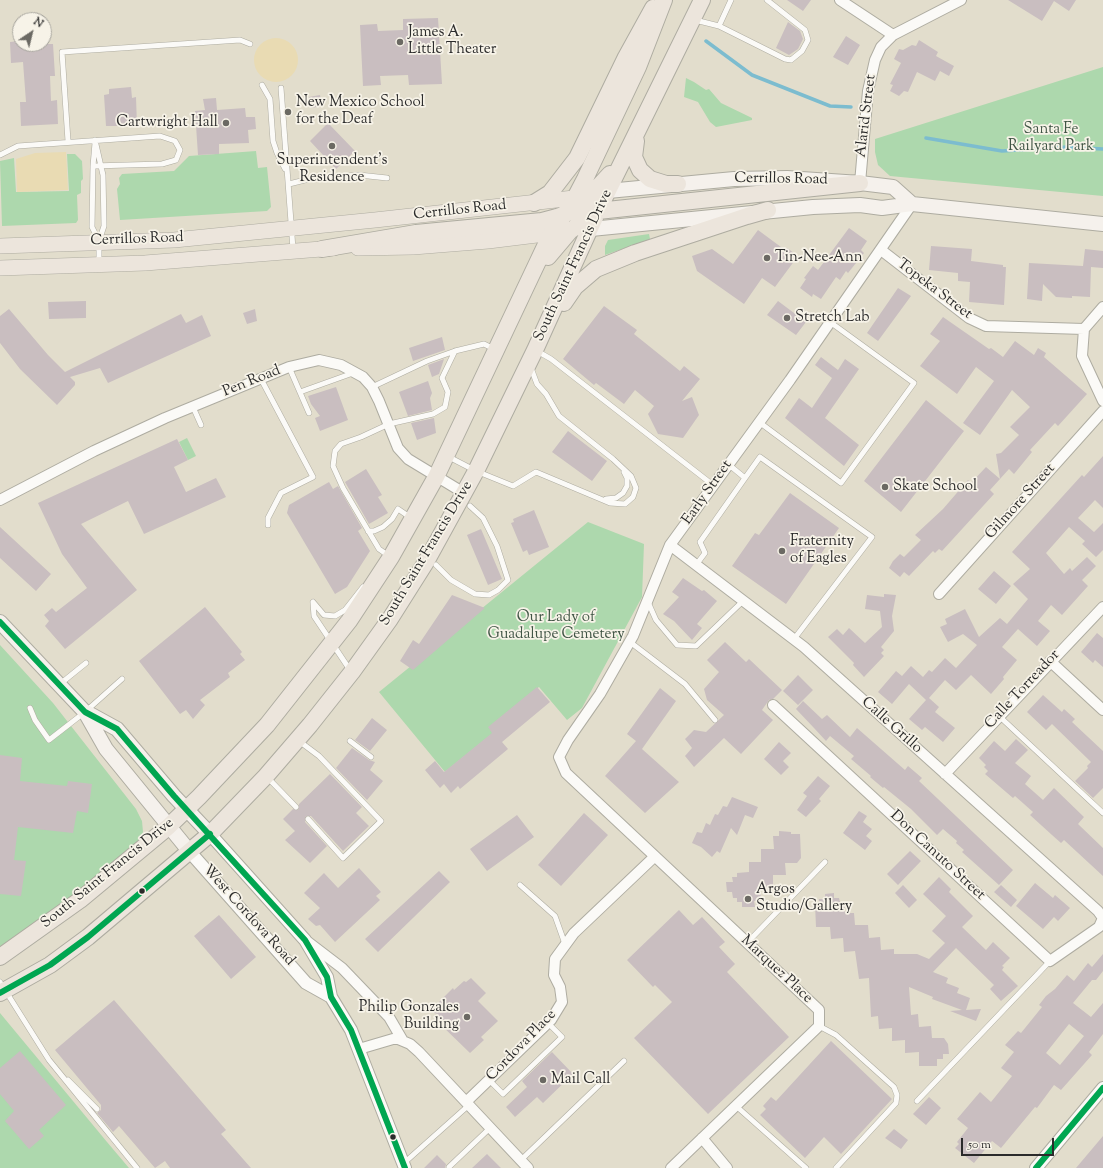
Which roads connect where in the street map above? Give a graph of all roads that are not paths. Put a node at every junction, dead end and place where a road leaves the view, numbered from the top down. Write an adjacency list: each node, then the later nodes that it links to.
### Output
1 (659, 0): 29 (highway)
2 (664, 0): 28 (highway, South Saint Francis Drive)
3 (702, 0): 8 (highway, South Saint Francis Drive)
4 (731, 0): 9 (lane)
5 (767, 0): 9 (lane)
6 (840, 0): 10 (street)
7 (961, 0): 10 (street, Alarid Street)
8 (692, 19): 9 (lane); 14 (highway, South Saint Francis Drive)
9 (719, 26)
10 (893, 35): 23 (street, Alarid Street)
11 (250, 44): 16 (lane)
12 (262, 85): 21 (lane)
13 (281, 88): 21 (lane)
14 (639, 128): 17 (highway, South Saint Francis Drive); 25 (highway)
15 (95, 140): 16 (lane); 19 (lane); 20 (lane); 20 (lane)
16 (68, 141): 18 (lane)
17 (631, 147): 26 (highway, South Saint Francis Drive); 27 (highway)
18 (0, 155)
19 (92, 166): 20 (lane); 39 (lane)
20 (102, 166): 39 (lane)
21 (286, 170): 24 (lane)
22 (387, 178): 24 (lane)
23 (860, 183): 25 (main road, Cerrillos Road); 30 (main road, Cerrillos Road); 32 (highway)
24 (289, 184): 35 (lane)
25 (678, 184): 26 (main road, Cerrillos Road)
26 (608, 192): 27 (main road, Cerrillos Road); 32 (highway, South Saint Francis Drive)
27 (592, 195): 28 (main road, Cerrillos Road); 33 (highway)
28 (575, 198): 29 (main road, Cerrillos Road); 33 (highway, South Saint Francis Drive)
29 (534, 203): 35 (main road, Cerrillos Road)
30 (912, 204): 31 (main road, Cerrillos Road); 34 (main road, Cerrillos Road); 43 (street, Early Street)
31 (768, 210): 36 (main road, Cerrillos Road); 52 (highway)
32 (598, 211): 36 (highway, South Saint Francis Drive); 37 (highway)
33 (564, 215): 38 (highway, South Saint Francis Drive); 41 (highway)
34 (1103, 224)
35 (292, 229): 39 (main road, Cerrillos Road); 42 (lane)
36 (591, 230): 37 (main road, Cerrillos Road); 52 (highway, South Saint Francis Drive)
37 (570, 231): 38 (main road, Cerrillos Road); 46 (highway)
38 (552, 234): 41 (main road, Cerrillos Road); 46 (highway, South Saint Francis Drive)
39 (99, 241): 40 (main road, Cerrillos Road); 44 (lane)
40 (0, 246)
41 (322, 248): 42 (main road, Cerrillos Road)
42 (293, 250): 44 (main road, Cerrillos Road)
43 (881, 250): 48 (street, Early Street); 49 (street, Topeka Street)
44 (98, 264): 45 (main road, Cerrillos Road)
45 (0, 268)
46 (528, 283): 50 (highway, South Saint Francis Drive)
47 (1103, 306): 49 (street)
48 (830, 322): 62 (street, Early Street); 62 (lane)
49 (1084, 329): 58 (street)
50 (497, 350): 51 (lane); 65 (highway, South Saint Francis Drive)
51 (455, 351): 56 (lane); 63 (lane)
52 (532, 356): 67 (lane); 68 (highway, South Saint Francis Drive); 71 (lane)
53 (289, 368): 54 (street, Pen Road); 55 (street, Pen Road); 57 (lane)
54 (356, 372): 56 (street, Pen Road); 57 (lane)
55 (261, 379): 59 (street, Pen Road); 76 (lane)
56 (372, 387): 63 (street, Pen Road)
57 (300, 392): 61 (lane)
58 (1103, 401)
59 (193, 407): 64 (lane); 73 (street, Pen Road)
60 (1103, 411): 83 (street, Gilmore Street)
61 (309, 413)
62 (758, 421): 66 (street, Early Street)
63 (389, 424): 69 (street, Pen Road); 77 (lane)
64 (201, 425)
65 (446, 456): 68 (lane); 69 (highway, South Saint Francis Drive)
66 (728, 464): 70 (lane); 71 (street, Early Street)
67 (622, 468): 72 (lane); 72 (lane)
68 (476, 471): 72 (lane); 74 (highway, South Saint Francis Drive)
69 (436, 477): 74 (street, Pen Road); 75 (highway, South Saint Francis Drive)
70 (745, 478): 81 (lane); 88 (lane)
71 (713, 485): 78 (street, Early Street)
72 (599, 498)
73 (0, 500)
74 (467, 500): 80 (lane); 93 (highway, South Saint Francis Drive)
75 (413, 519): 77 (lane); 79 (highway, South Saint Francis Drive)
76 (268, 525)
77 (368, 531): 79 (lane)
78 (670, 546): 81 (street, Calle Grillo); 84 (street, Early Street)
79 (391, 558): 82 (highway, South Saint Francis Drive)
80 (436, 564)
81 (696, 565): 85 (street, Calle Grillo)
82 (376, 581): 90 (highway, South Saint Francis Drive); 90 (lane)
83 (939, 594)
84 (647, 601): 85 (lane); 89 (street, Early Street)
85 (743, 601): 88 (street, Calle Grillo)
86 (1103, 607): 91 (street, Calle Torreador)
87 (0, 622): 95 (main road, West Cordova Road)
88 (794, 639): 105 (street, Calle Grillo)
89 (630, 642): 101 (lane); 107 (street, Early Street)
90 (333, 643): 93 (lane); 109 (highway, South Saint Francis Drive)
91 (1050, 661): 98 (street); 100 (street, Calle Torreador)
92 (86, 663): 95 (lane)
93 (352, 672): 102 (highway, South Saint Francis Drive)
94 (122, 678): 99 (lane)
95 (59, 685): 99 (main road, West Cordova Road)
96 (773, 705): 123 (street, Don Canuto Street)
97 (30, 708): 99 (lane)
98 (1103, 710)
99 (85, 712): 109 (main road, West Cordova Road); 112 (main road, West Cordova Road)
100 (999, 716): 105 (street, Calle Torreador); 110 (lane)
101 (715, 720)
102 (298, 740): 106 (highway, South Saint Francis Drive); 111 (lane)
103 (350, 741): 104 (lane)
104 (371, 757)
105 (945, 774): 118 (street, Calle Grillo)
106 (266, 776): 108 (lane); 113 (highway, South Saint Francis Drive)
107 (589, 795): 115 (street, Marquez Place)
108 (296, 807)
109 (186, 809): 112 (highway, South Saint Francis Drive); 113 (main road, West Cordova Road)
110 (1103, 813)
111 (308, 820)
112 (168, 827): 114 (main road, West Cordova Road); 122 (highway, South Saint Francis Drive)
113 (210, 834): 114 (highway, South Saint Francis Drive); 119 (street, West Cordova Road)
114 (190, 852): 124 (highway, South Saint Francis Drive); 125 (street, West Cordova Road)
115 (654, 857): 120 (street, Marquez Place); 121 (street, Cordova Place)
116 (825, 862): 120 (lane)
117 (520, 885): 121 (lane)
118 (1102, 925): 123 (street)
119 (305, 940): 125 (street, West Cordova Road); 128 (street)
120 (746, 943): 127 (street, Marquez Place)
121 (565, 945): 126 (street, Cordova Place)
122 (0, 957)
123 (1050, 960): 134 (lane)
124 (2, 988): 130 (lane)
125 (331, 998): 129 (street, West Cordova Road)
126 (548, 1023): 132 (street, Cordova Place); 132 (lane)
127 (819, 1026): 136 (street); 147 (lane)
128 (403, 1040): 129 (street); 135 (street)
129 (359, 1049): 141 (street, West Cordova Road)
130 (48, 1060): 137 (lane); 143 (lane)
131 (624, 1061): 140 (lane)
132 (489, 1080): 135 (street, Cordova Place)
133 (1103, 1088): 148 (street)
134 (917, 1101)
135 (468, 1104): 138 (street); 141 (lane)
136 (736, 1106): 139 (street); 146 (lane)
137 (97, 1109)
138 (490, 1128): 140 (street); 142 (lane)
139 (702, 1138): 144 (street); 145 (street)
140 (525, 1164)
141 (404, 1166)
142 (449, 1167)
143 (137, 1168)
144 (671, 1168)
145 (727, 1168)
146 (806, 1168)
147 (836, 1168)
148 (1036, 1168)

